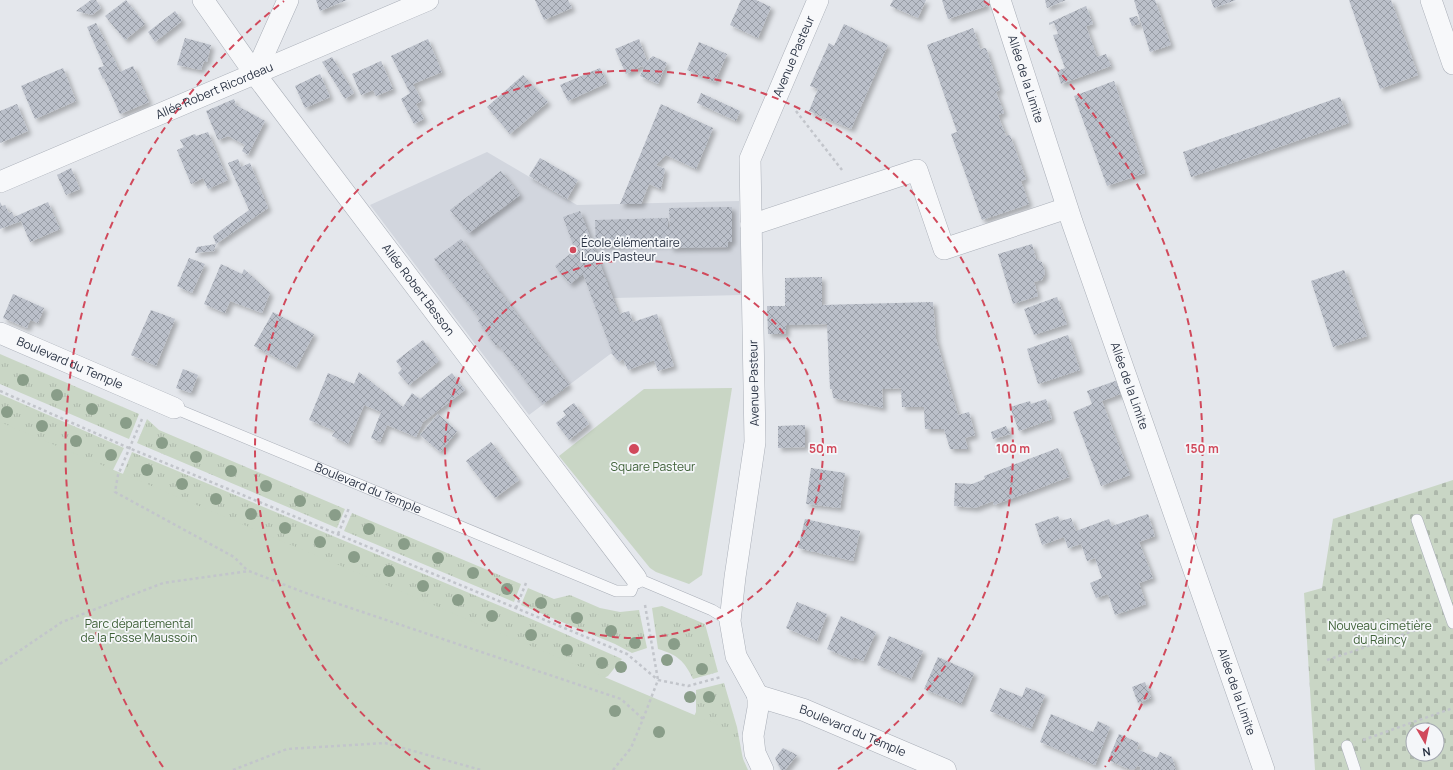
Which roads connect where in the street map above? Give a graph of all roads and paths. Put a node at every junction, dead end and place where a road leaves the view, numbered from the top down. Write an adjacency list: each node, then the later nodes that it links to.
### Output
1 (203, 0): 8 (street, Allée Robert Besson)
2 (288, 0): 8 (street)
3 (428, 0): 8 (street, Allée Robert Ricordeau)
4 (818, 0): 9 (street, Avenue Pasteur)
5 (1000, 0): 12 (street, Allée de la Limite)
6 (1432, 0): 7 (street)
7 (1453, 64)
8 (255, 74): 10 (street, Allée Robert Ricordeau); 23 (street, Allée Robert Besson)
9 (779, 89): 11 (path); 13 (street, Avenue Pasteur)
10 (0, 182)
11 (857, 190): 12 (street); 13 (street)
12 (1067, 208): 42 (street, Allée de la Limite)
13 (751, 225): 28 (street, Avenue Pasteur)
14 (0, 333): 16 (street, Boulevard du Temple)
15 (0, 391): 18 (path)
16 (151, 398): 17 (street, Boulevard du Temple); 18 (path)
17 (174, 408): 23 (lane, Boulevard du Temple)
18 (129, 448): 21 (path); 22 (path)
19 (349, 508): 21 (path)
20 (1417, 520): 27 (lane)
21 (338, 534): 26 (path)
22 (249, 571): 30 (path); 35 (path)
23 (636, 578): 28 (lane)
24 (526, 583): 26 (path)
25 (645, 606): 32 (path)
26 (516, 608): 32 (path)
27 (1452, 620): 29 (path)
28 (730, 621): 33 (street, Avenue Pasteur)
29 (1327, 660)
30 (0, 664)
31 (724, 676): 32 (path)
32 (658, 680): 35 (path)
33 (758, 696): 40 (street); 41 (street, Boulevard du Temple)
34 (1453, 708): 36 (path)
35 (643, 719): 39 (path)
36 (1347, 746): 43 (lane)
37 (233, 770): 38 (path)
38 (481, 770)
39 (613, 770)
40 (763, 770)
41 (945, 770)
42 (1264, 770)
43 (1355, 770)

